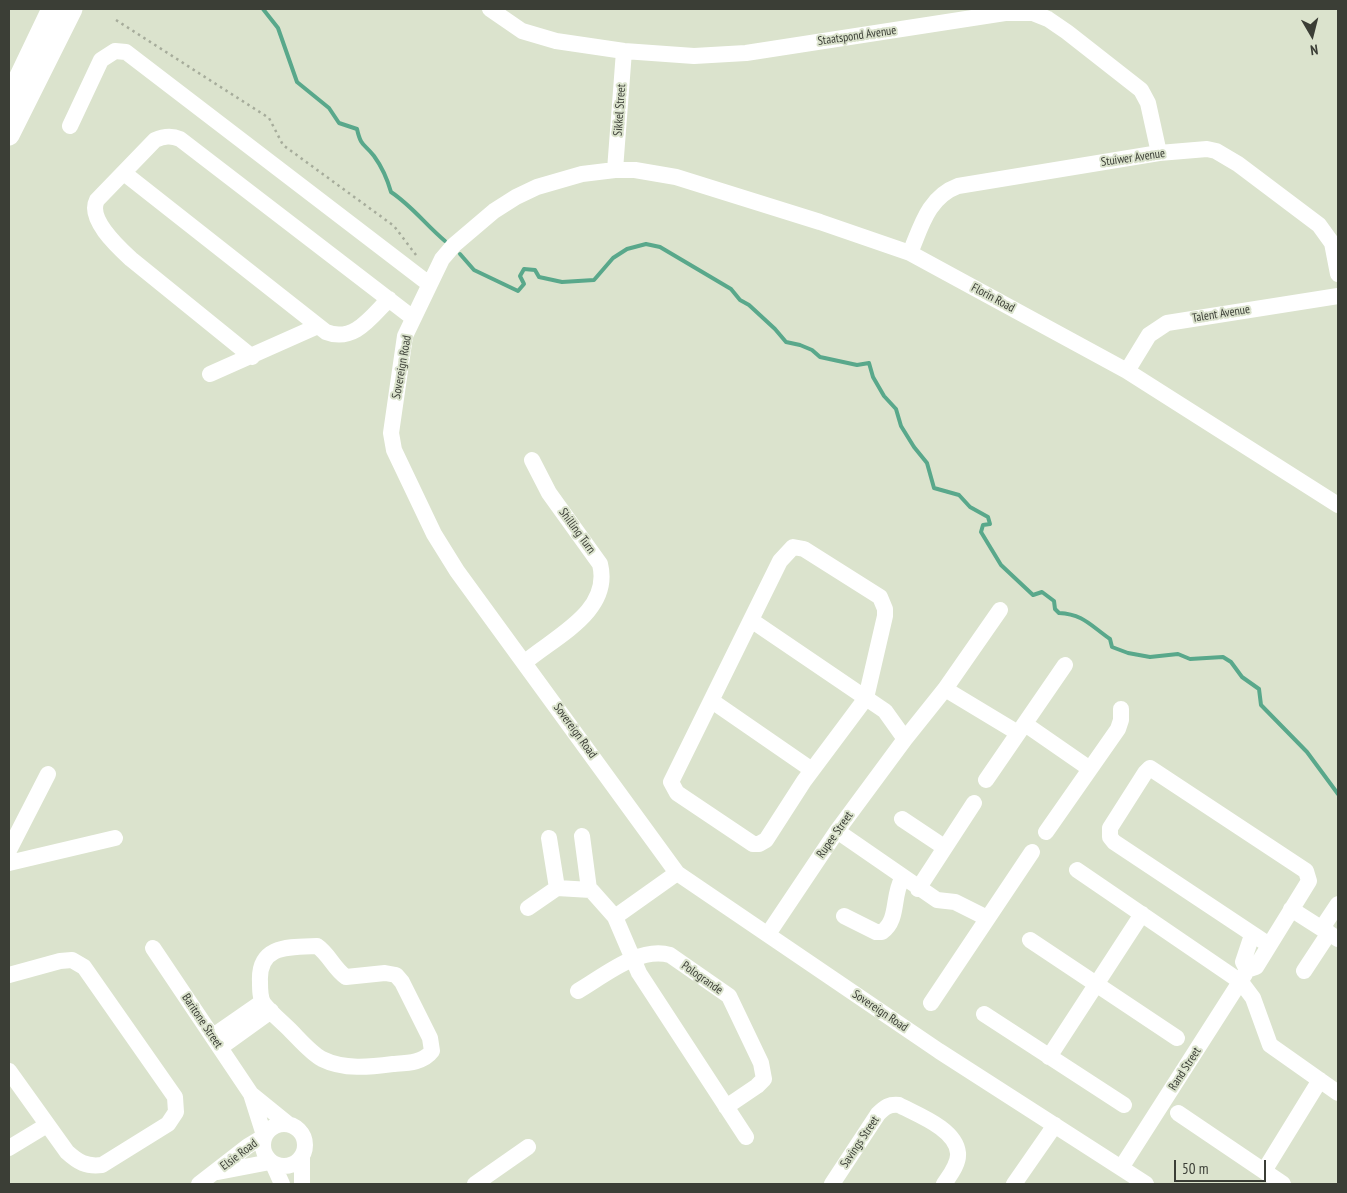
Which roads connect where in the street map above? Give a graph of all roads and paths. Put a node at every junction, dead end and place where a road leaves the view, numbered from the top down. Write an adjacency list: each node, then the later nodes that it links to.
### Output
1 (52, 9): 7 (main road)
2 (72, 9): 9 (main road)
3 (490, 9): 6 (street, Staatspond Avenue)
4 (978, 13): 6 (street, Staatspond Avenue); 10 (street, Staatspond Avenue)
5 (116, 20): 15 (path)
6 (624, 51): 11 (street, Sikkel Street)
7 (9, 99)
8 (70, 126): 15 (street)
9 (9, 135)
10 (1159, 153): 13 (street, Stuiwer Avenue); 14 (street, Stuiwer Avenue)
11 (615, 170): 13 (street, Florin Road); 15 (street, Sovereign Road)
12 (124, 173): 17 (street); 19 (street); 20 (street)
13 (910, 253): 21 (street, Florin Road)
14 (1338, 274)
15 (432, 279): 18 (street, Sovereign Road)
16 (1338, 296): 21 (street, Talent Avenue)
17 (388, 299): 18 (street); 19 (street)
18 (413, 318): 27 (street, Sovereign Road)
19 (318, 326): 20 (street)
20 (252, 357): 22 (street)
21 (1127, 371): 24 (street, Florin Road)
22 (210, 374)
23 (532, 460): 27 (street, Shilling Turn)
24 (1338, 505)
25 (1000, 610): 29 (street, Rupee Street)
26 (751, 620): 30 (street); 30 (street); 31 (street)
27 (524, 663): 51 (street, Sovereign Road)
28 (1065, 665): 33 (street)
29 (945, 689): 33 (street); 34 (street, Rupee Street)
30 (866, 698): 34 (street); 36 (street)
31 (712, 701): 36 (street); 36 (street)
32 (1121, 709): 35 (street)
33 (1021, 729): 35 (street); 38 (street)
34 (905, 738): 41 (street, Rupee Street)
35 (1090, 769): 42 (street)
36 (812, 770)
37 (48, 774): 47 (street)
38 (986, 780)
39 (974, 803): 46 (street)
40 (902, 819): 46 (street)
41 (837, 832): 52 (street); 64 (street, Rupee Street)
42 (1046, 832)
43 (582, 836): 54 (street)
44 (115, 838): 49 (street)
45 (549, 838): 53 (street)
46 (944, 847): 55 (street)
47 (9, 850)
48 (1032, 852): 62 (street)
49 (9, 863)
50 (1077, 870): 59 (street)
51 (677, 872): 61 (street); 64 (street, Sovereign Road)
52 (902, 879): 55 (street); 60 (street)
53 (557, 888): 54 (street); 57 (street)
54 (589, 889): 61 (street)
55 (918, 889): 62 (street)
56 (1338, 904): 63 (street)
57 (528, 908)
58 (1292, 908): 63 (street); 65 (street, Rand Street); 67 (street, Rand Street)
59 (1142, 914): 72 (street); 73 (street)
60 (844, 916)
61 (615, 917): 69 (street)
62 (987, 918): 75 (street)
63 (1330, 933): 70 (street)
64 (768, 934): 90 (street, Sovereign Road)
65 (1252, 934): 67 (street); 72 (street)
66 (1030, 940): 73 (street)
67 (1269, 945): 72 (street, Rand Street)
68 (153, 948): 79 (street, Baritone Street)
69 (633, 959): 74 (street, Pologrande); 86 (street); 86 (street, Pologrande)
70 (1304, 971)
71 (9, 975): 89 (street)
72 (1244, 976): 82 (street); 97 (street, Rand Street)
73 (1097, 984): 78 (street); 80 (street)
74 (578, 990)
75 (931, 1003)
76 (267, 1007): 76 (street); 79 (street)
77 (984, 1014): 80 (street)
78 (1177, 1038)
79 (217, 1041): 84 (street, Baritone Street)
80 (1049, 1057): 85 (street)
81 (9, 1071): 89 (street)
82 (1320, 1080): 83 (street); 98 (street)
83 (1338, 1093)
84 (251, 1094): 88 (street, Baritone Street); 91 (street, Baritone Street)
85 (1124, 1105)
86 (726, 1107): 92 (street)
87 (1178, 1113): 98 (street)
88 (288, 1124): 91 (street); 95 (street)
89 (47, 1125): 94 (street)
90 (1055, 1125): 97 (street, Sovereign Road); 106 (street)
91 (264, 1136): 96 (street); 99 (street, Elsie Road)
92 (746, 1137)
93 (528, 1147): 103 (street)
94 (9, 1148)
95 (302, 1156): 96 (street); 102 (street)
96 (272, 1163): 99 (street, Elsie Road); 101 (street)
97 (1121, 1168): 107 (street, Sovereign Road)
98 (1264, 1172): 108 (street)
99 (216, 1173): 100 (street, Elsie Road)
100 (199, 1184)
101 (282, 1184)
102 (302, 1184)
103 (475, 1184)
104 (832, 1184): 105 (street, Savings Street)
105 (944, 1184)
106 (1014, 1184)
107 (1146, 1184)
108 (1283, 1184)

